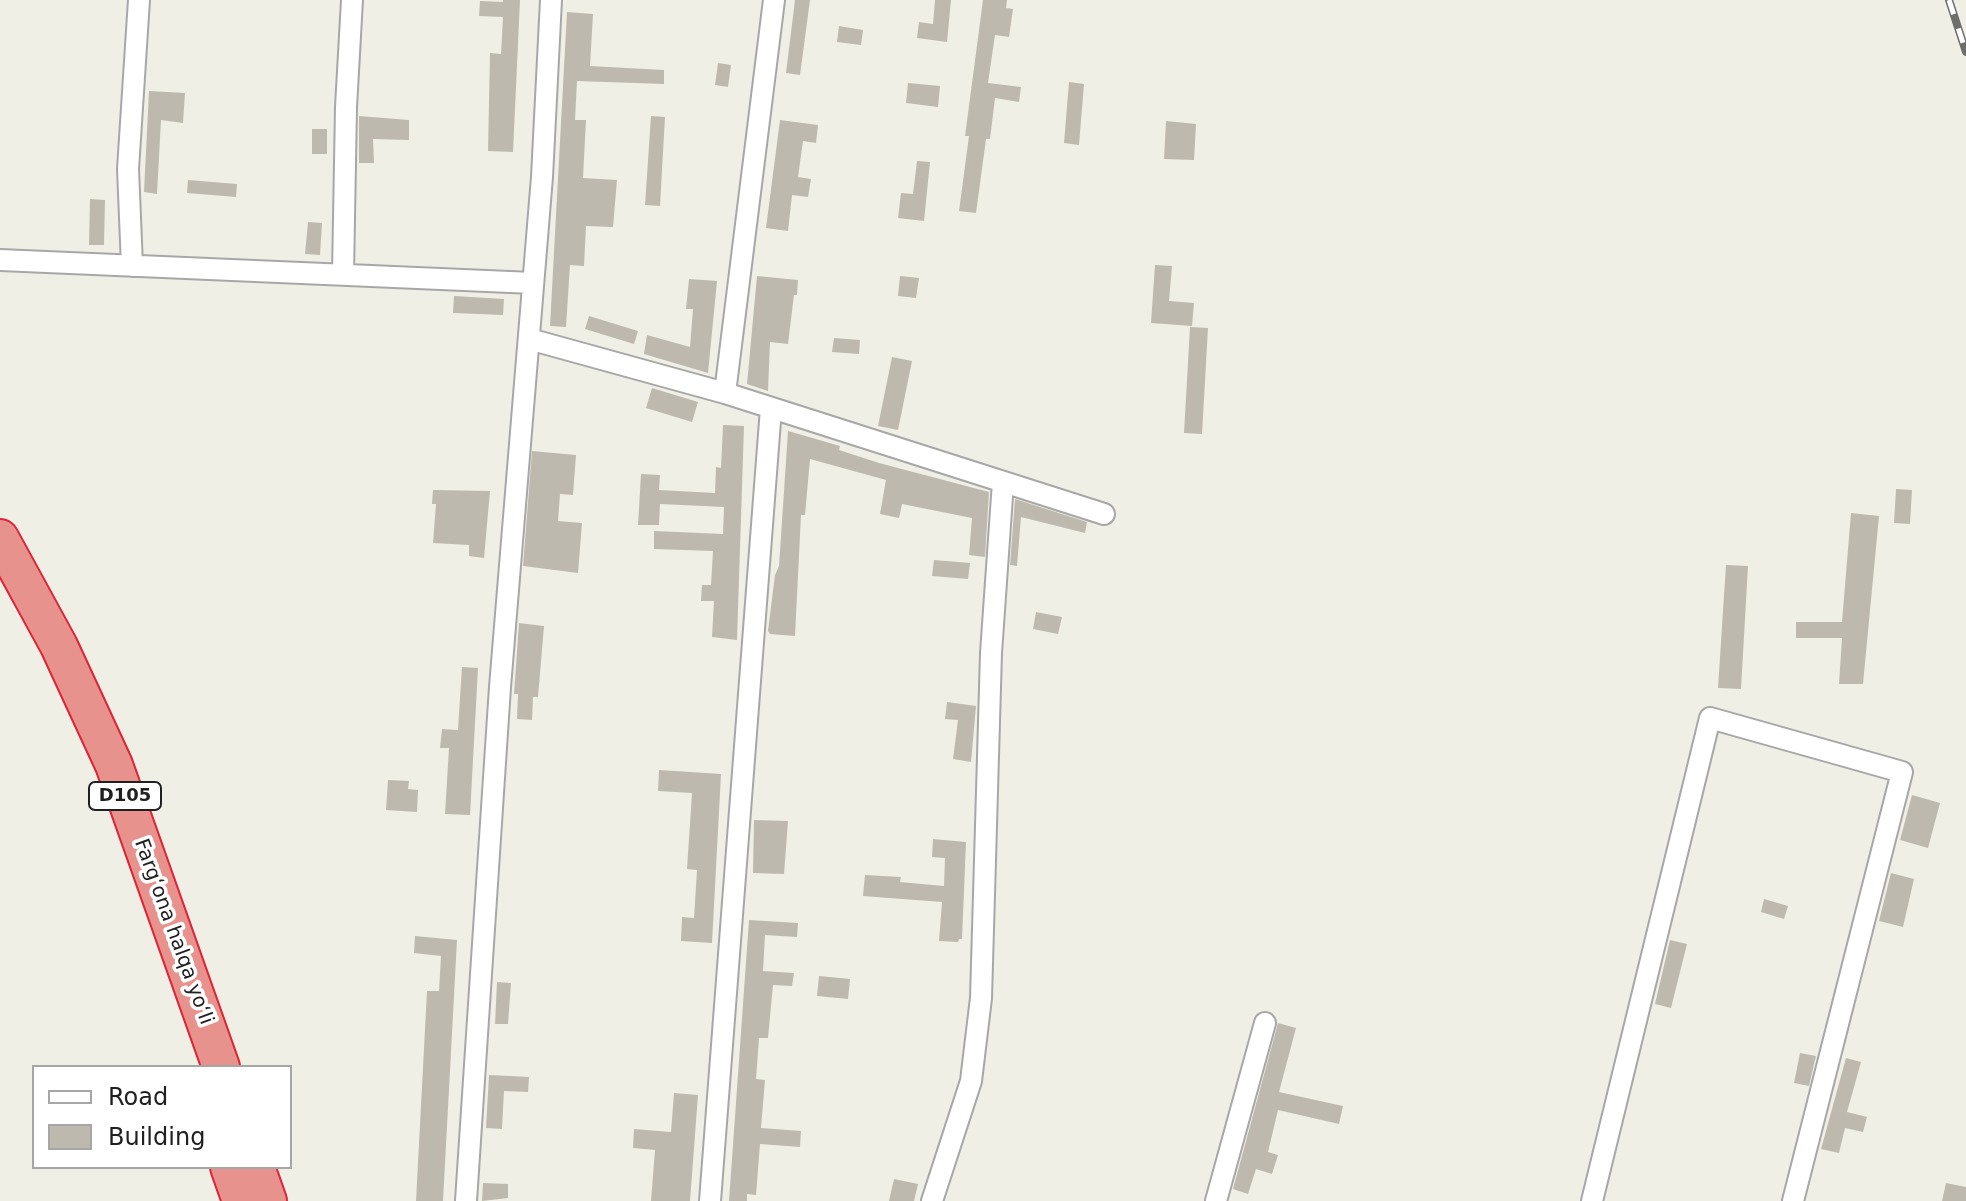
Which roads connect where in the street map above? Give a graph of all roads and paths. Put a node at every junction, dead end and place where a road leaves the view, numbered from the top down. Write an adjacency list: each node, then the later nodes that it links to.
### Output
1 (139, 0): 6 (street)
2 (352, 0): 7 (street)
3 (551, 0): 8 (street)
4 (774, 0): 10 (street)
5 (0, 260): 6 (street)
6 (132, 266): 7 (street)
7 (343, 274): 8 (street)
8 (533, 283): 9 (street)
9 (529, 339): 10 (street); 23 (street)
10 (725, 393): 11 (street)
11 (771, 408): 12 (street); 24 (street)
12 (1003, 482): 13 (street); 25 (street)
13 (1104, 514)
14 (0, 538): 18 (highway, Farg‘ona halqa yo‘li / D105)
15 (0, 583): 17 (highway, Farg‘ona halqa yo‘li / D105)
16 (1265, 1023): 26 (street)
17 (194, 1065)
18 (220, 1065)
19 (230, 1169): 21 (highway)
20 (257, 1169): 22 (highway)
21 (241, 1201)
22 (268, 1201)
23 (466, 1201)
24 (710, 1201)
25 (932, 1201)
26 (1216, 1201)
27 (1592, 1201): 28 (street)
28 (1793, 1201)

